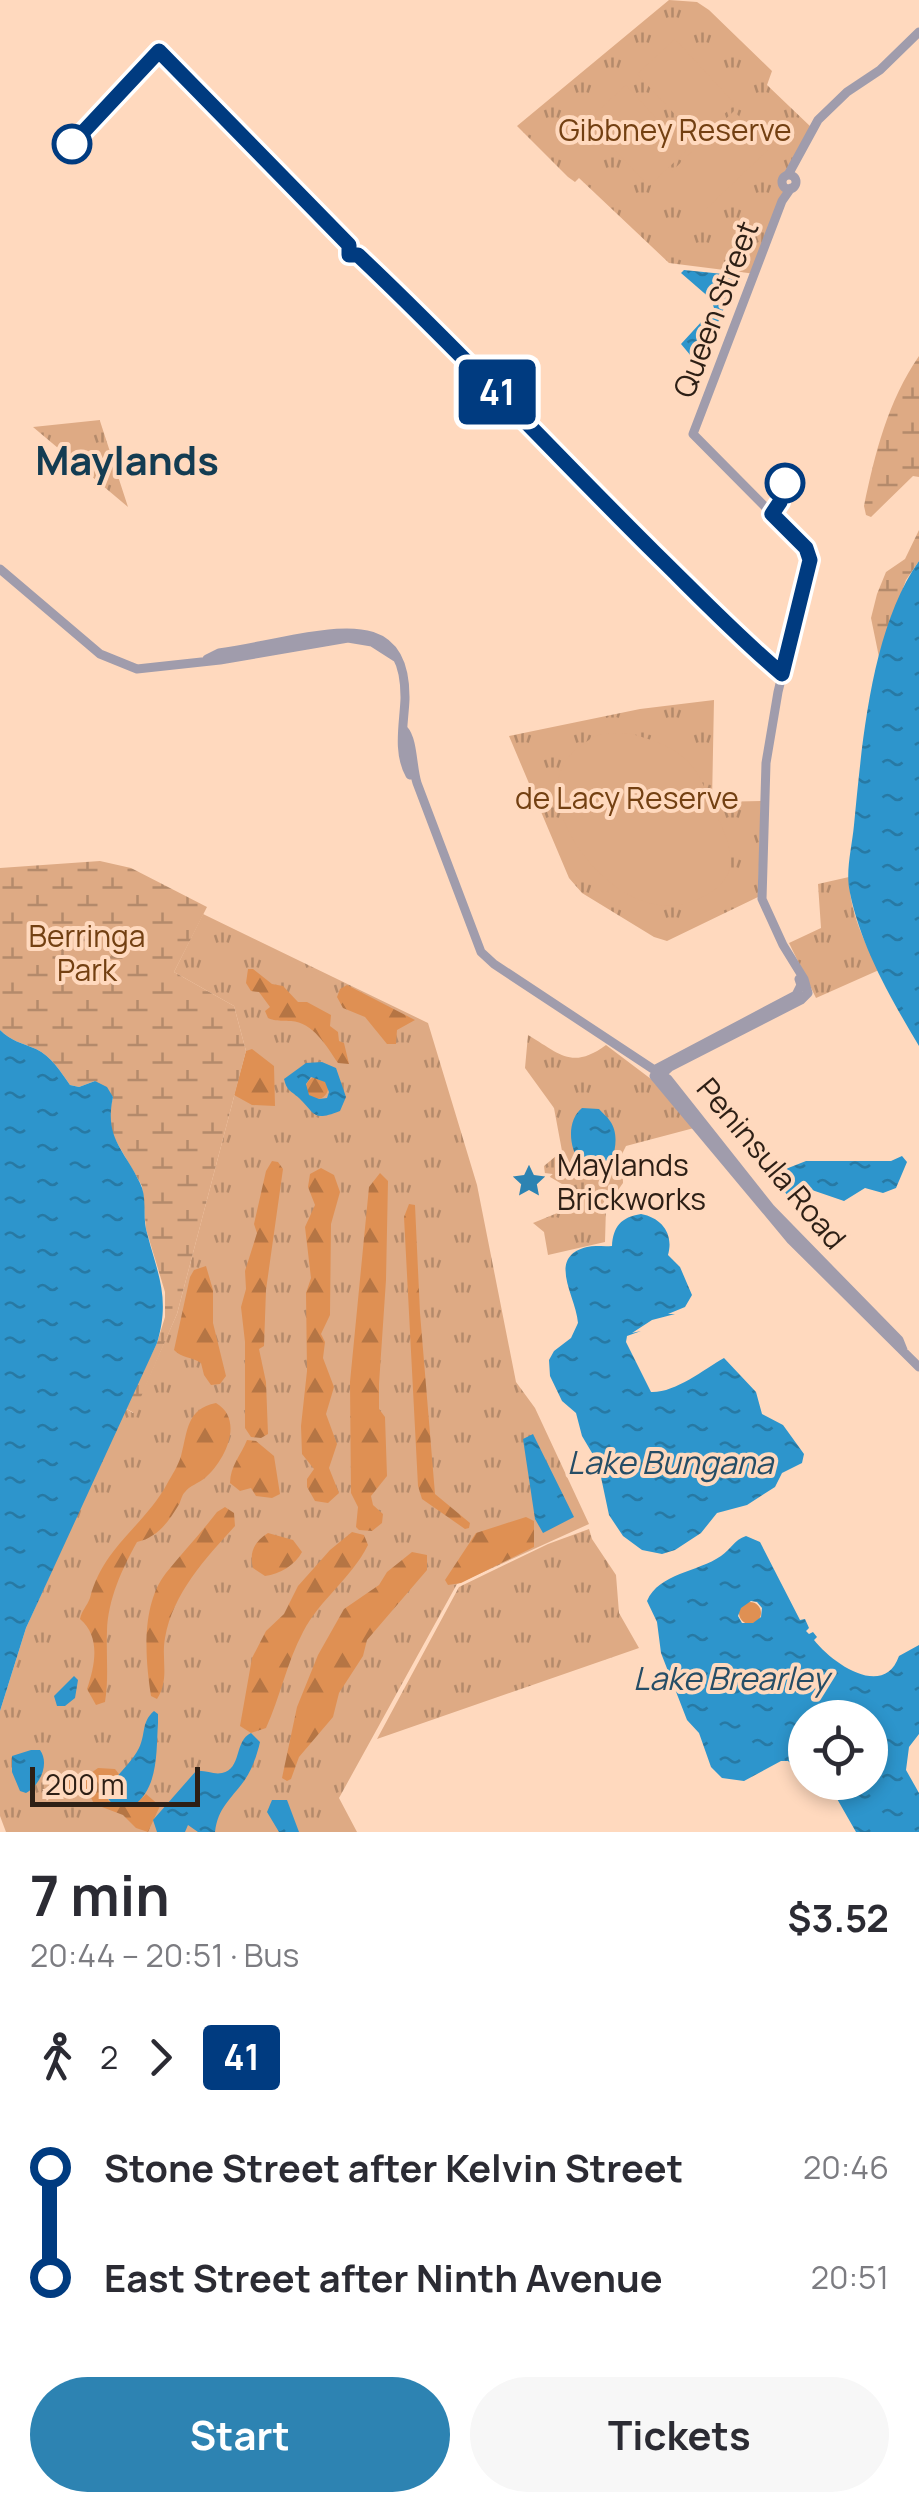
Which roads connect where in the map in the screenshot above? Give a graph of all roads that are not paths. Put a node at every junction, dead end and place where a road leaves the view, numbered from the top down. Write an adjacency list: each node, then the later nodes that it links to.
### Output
1 (919, 32): 3 (street, Queen Street)
2 (0, 569): 3 (street, Peninsula Road)
3 (656, 1074): 4 (street, Peninsula Road)
4 (919, 1367)

